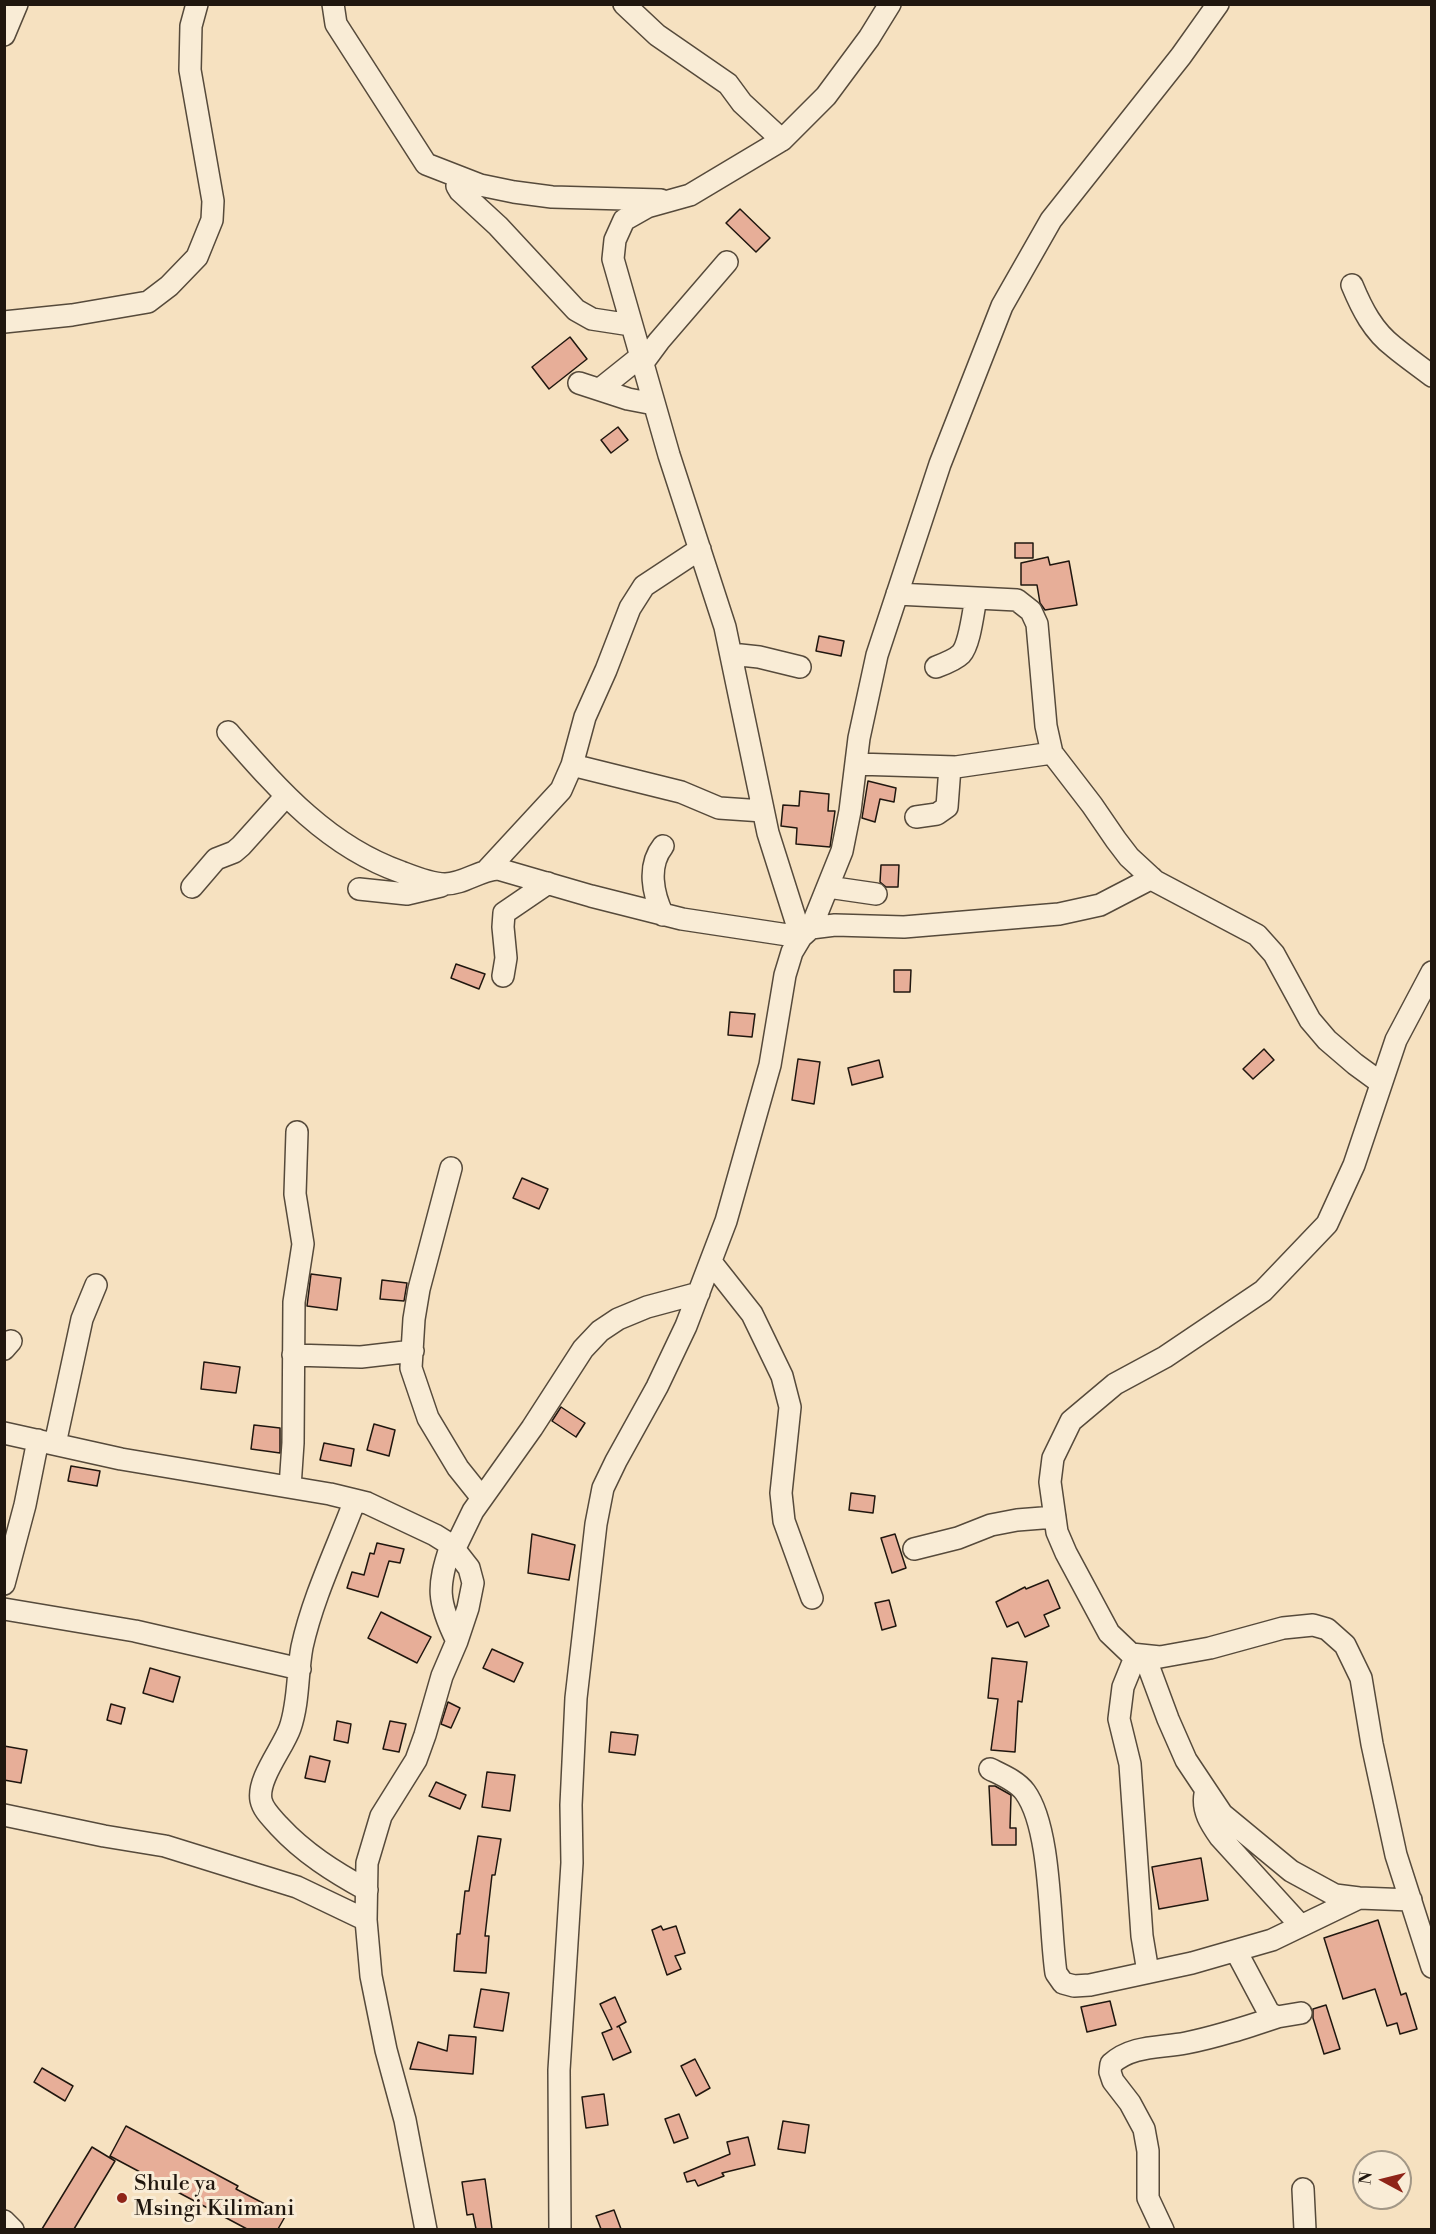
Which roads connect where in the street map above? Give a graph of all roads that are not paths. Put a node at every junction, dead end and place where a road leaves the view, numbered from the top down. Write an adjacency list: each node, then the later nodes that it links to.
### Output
1 (17, 4): 7 (street)
2 (197, 4): 13 (street)
3 (333, 4): 9 (street)
4 (624, 4): 8 (street)
5 (890, 4): 8 (street)
6 (1218, 4): 21 (street)
7 (4, 35)
8 (782, 140): 10 (street)
9 (460, 178): 10 (street); 14 (street)
10 (669, 200): 14 (street)
11 (727, 262): 15 (street)
12 (1353, 285): 16 (street)
13 (4, 322)
14 (631, 325): 15 (street)
15 (641, 360): 18 (street); 19 (street)
16 (1431, 376)
17 (579, 384): 18 (street)
18 (600, 390): 19 (street)
19 (654, 405): 20 (street)
20 (700, 549): 23 (street); 29 (street)
21 (897, 594): 22 (street); 28 (street)
22 (976, 598): 25 (street); 27 (street)
23 (731, 654): 24 (street); 32 (street)
24 (800, 667)
25 (936, 667)
26 (228, 732): 31 (street)
27 (1052, 753): 30 (street); 36 (street)
28 (856, 764): 30 (street); 40 (street)
29 (572, 765): 32 (street); 35 (street)
30 (950, 767): 33 (street)
31 (286, 796): 38 (street); 39 (street)
32 (763, 811): 44 (street)
33 (916, 817)
34 (663, 846): 43 (street)
35 (488, 869): 37 (street); 38 (street)
36 (1152, 878): 44 (street); 47 (street)
37 (548, 883): 43 (street); 46 (street)
38 (445, 884): 41 (street)
39 (192, 887)
40 (828, 888): 42 (street); 44 (street)
41 (359, 889)
42 (876, 894)
43 (663, 915): 44 (street)
44 (806, 933): 50 (street)
45 (1431, 972): 47 (street)
46 (503, 976)
47 (1381, 1083): 60 (street)
48 (297, 1132): 54 (street)
49 (451, 1168): 53 (street)
50 (711, 1262): 52 (street); 64 (street)
51 (96, 1285): 56 (street)
52 (699, 1293): 58 (street); 86 (street)
53 (413, 1351): 54 (street); 58 (street)
54 (293, 1355): 57 (street)
55 (4, 1433): 56 (street)
56 (46, 1442): 57 (street); 63 (street)
57 (290, 1488): 59 (street)
58 (482, 1498): 61 (street)
59 (355, 1500): 61 (street); 68 (street)
60 (1055, 1517): 62 (street); 67 (street)
61 (453, 1546): 66 (street); 66 (street)
62 (914, 1549)
63 (6, 1572)
64 (812, 1598)
65 (4, 1609): 68 (street)
66 (458, 1641): 72 (street)
67 (1140, 1656): 70 (street); 74 (street); 79 (street)
68 (300, 1669): 72 (street)
69 (990, 1769): 79 (street)
70 (1206, 1790): 73 (street); 76 (street)
71 (4, 1815): 75 (street)
72 (367, 1890): 75 (street)
73 (1359, 1898): 74 (street); 76 (street)
74 (1411, 1900): 78 (street)
75 (366, 1920): 85 (street)
76 (1301, 1926): 77 (street)
77 (1236, 1951): 79 (street); 81 (street)
78 (1431, 1967)
79 (1148, 1972)
80 (1301, 2013): 81 (street)
81 (1277, 2017): 87 (street)
82 (1303, 2189): 88 (street)
83 (4, 2221): 84 (street)
84 (13, 2229)
85 (426, 2229)
86 (560, 2229)
87 (1163, 2229)
88 (1305, 2229)

